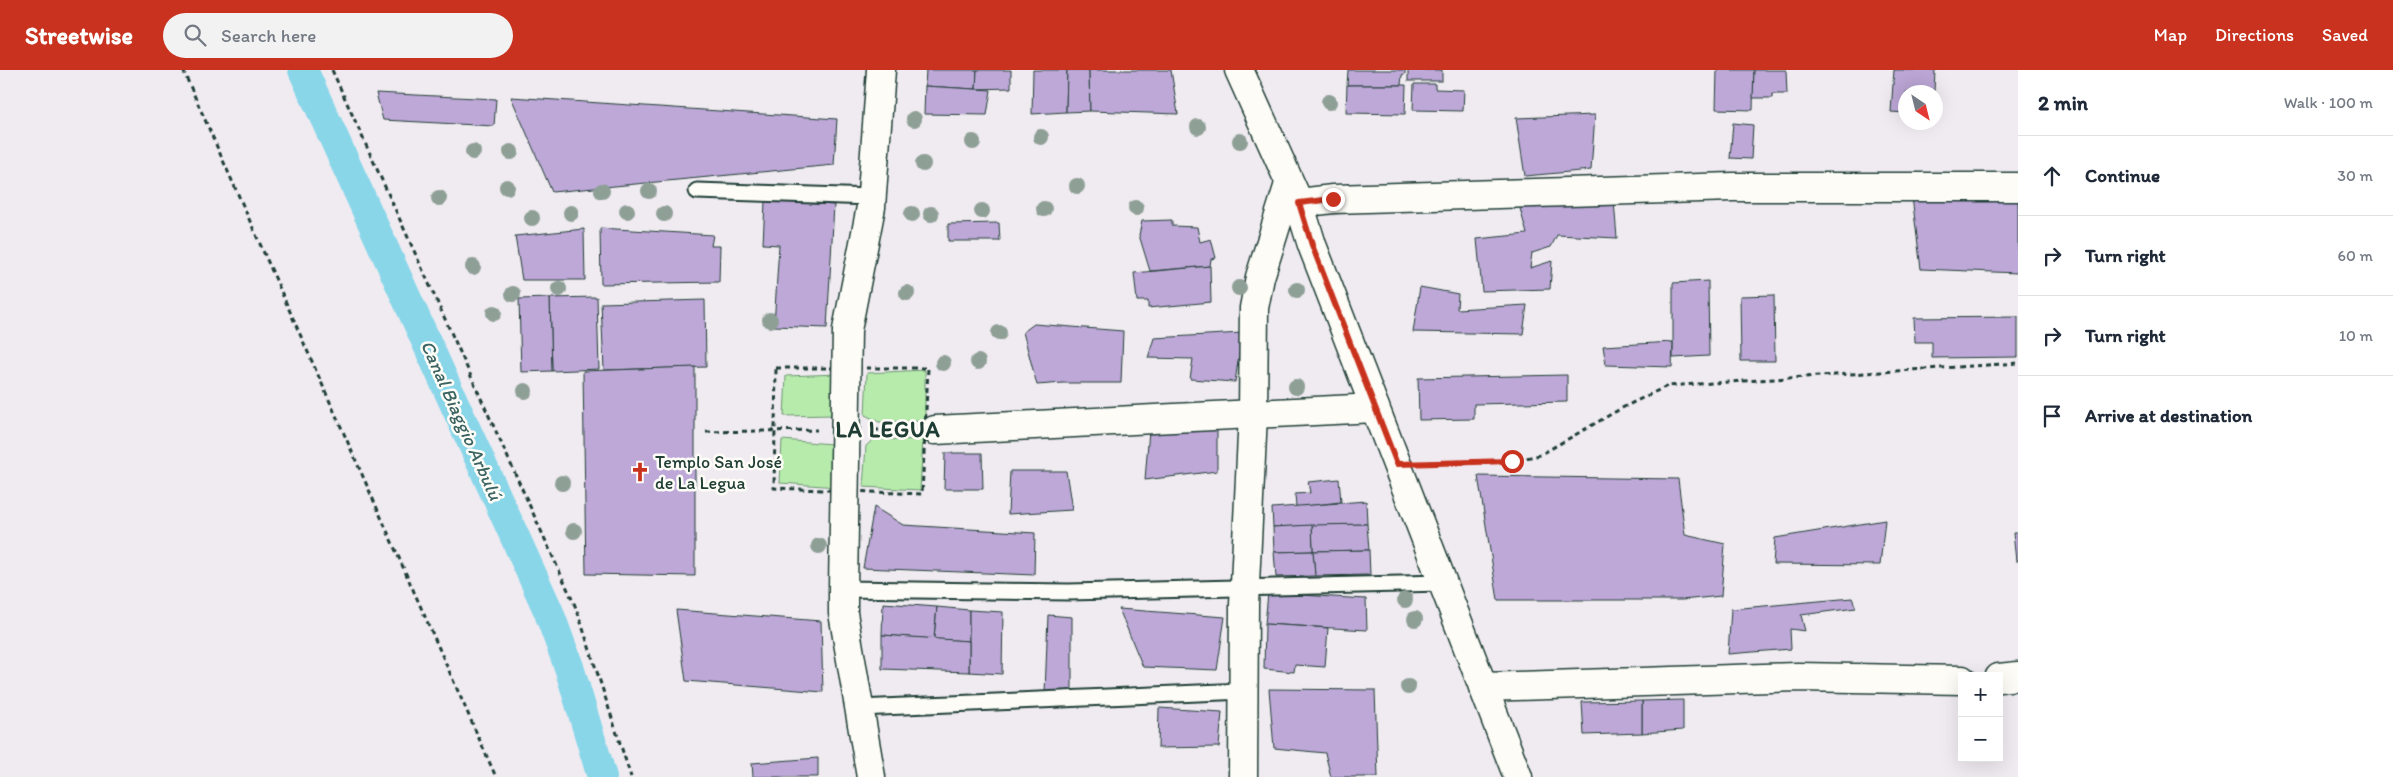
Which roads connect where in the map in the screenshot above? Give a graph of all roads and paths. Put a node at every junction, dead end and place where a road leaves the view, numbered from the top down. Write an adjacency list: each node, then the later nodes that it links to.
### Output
1 (184, 70): 23 (path)
2 (332, 70): 24 (path)
3 (880, 70): 8 (street)
4 (1239, 70): 7 (street)
5 (2018, 186): 7 (street)
6 (697, 191): 8 (lane)
7 (1294, 193): 10 (street); 11 (street)
8 (871, 197): 16 (street)
9 (2018, 363): 13 (path)
10 (1375, 408): 11 (street); 13 (street)
11 (1253, 414): 12 (street); 15 (street)
12 (935, 430)
13 (1397, 464): 14 (street)
14 (1443, 583): 15 (lane); 20 (street)
15 (1246, 588): 16 (lane); 21 (street)
16 (843, 589): 22 (street)
17 (2018, 676): 18 (street)
18 (2003, 678)
19 (1958, 680): 20 (street)
20 (1483, 687): 27 (street)
21 (1244, 691): 22 (lane); 26 (street)
22 (859, 708): 25 (street)
23 (496, 777)
24 (631, 777)
25 (871, 777)
26 (1243, 777)
27 (1518, 777)

